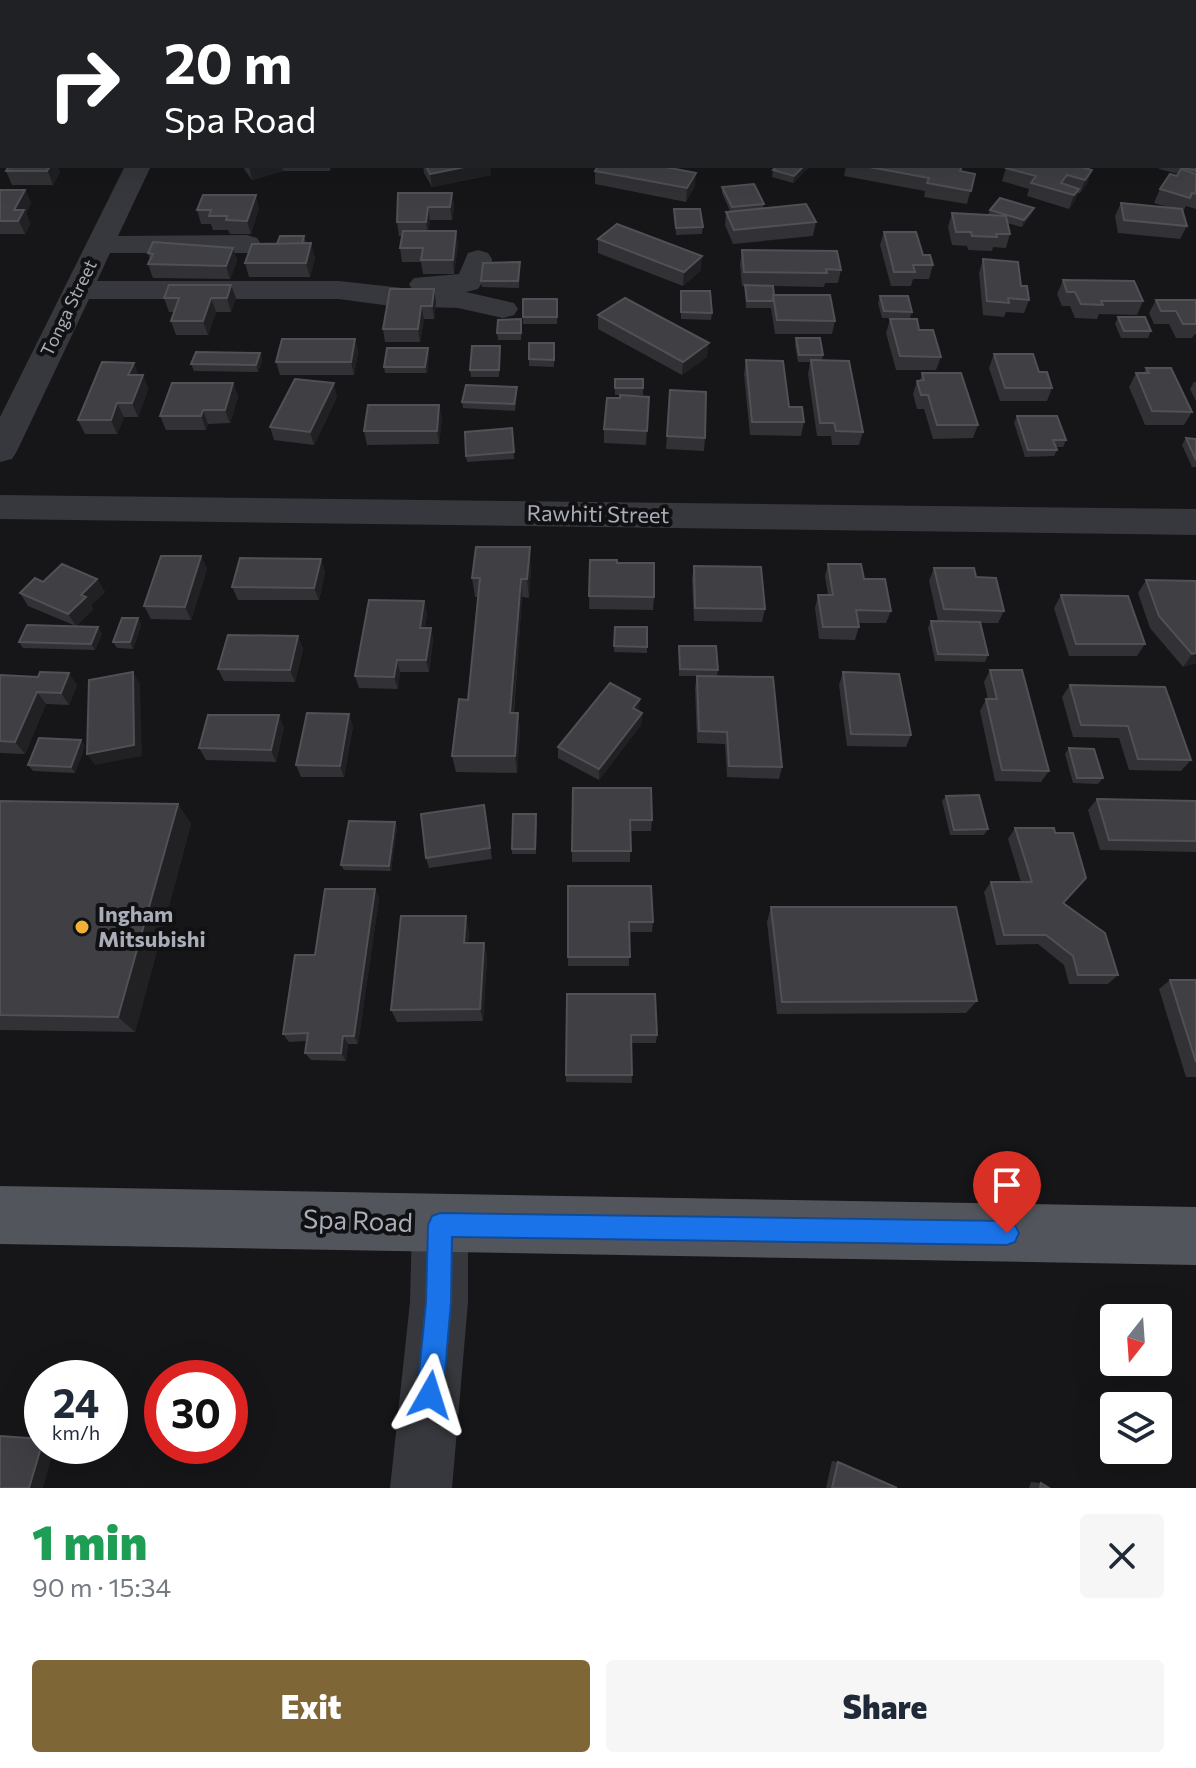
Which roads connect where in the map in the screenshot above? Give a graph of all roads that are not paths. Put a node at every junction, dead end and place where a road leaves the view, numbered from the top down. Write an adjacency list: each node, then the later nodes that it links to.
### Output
1 (137, 168): 3 (street, Tonga Street)
2 (247, 244): 3 (street)
3 (100, 245): 5 (street, Tonga Street)
4 (478, 259): 6 (street)
5 (78, 290): 6 (street); 8 (street, Tonga Street)
6 (356, 292): 7 (street)
7 (503, 309)
8 (0, 451)
9 (0, 507): 10 (street, Rawhiti Street)
10 (1196, 522)
11 (0, 1215): 12 (main road, Spa Road)
12 (440, 1225): 13 (main road, Spa Road); 14 (street)
13 (1196, 1236)
14 (421, 1488)

